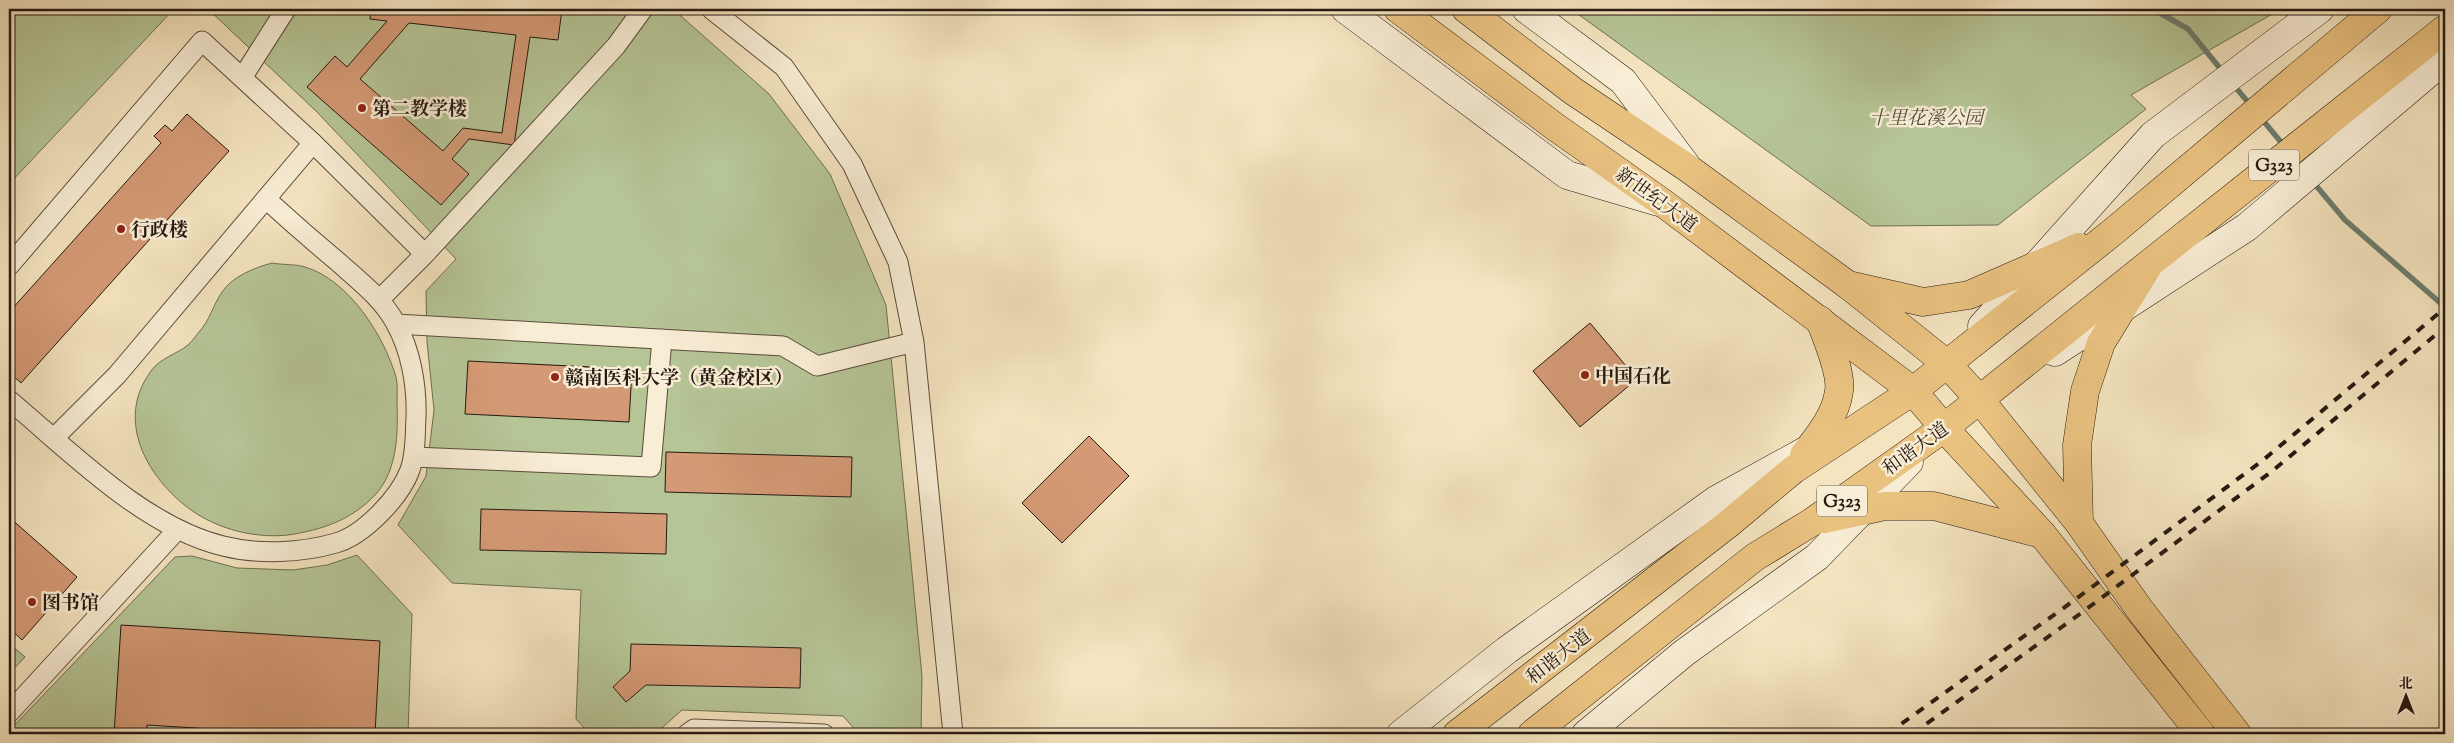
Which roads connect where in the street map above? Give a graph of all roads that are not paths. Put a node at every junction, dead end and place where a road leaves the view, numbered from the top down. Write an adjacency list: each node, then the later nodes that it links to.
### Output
1 (286, 9): 12 (street)
2 (643, 9): 18 (street)
3 (711, 9): 28 (street)
4 (1345, 9): 16 (street)
5 (1398, 9): 16 (main road, 新世纪大道)
6 (1466, 9): 14 (main road)
7 (1526, 9): 14 (street)
8 (2320, 9): 20 (street)
9 (2378, 9): 17 (main road, G323)
10 (2445, 28): 19 (main road, G323)
11 (2436, 67): 24 (street)
12 (242, 78): 13 (street); 21 (street)
13 (313, 143): 15 (street); 18 (street)
14 (1689, 169): 22 (main road)
15 (266, 200): 23 (street); 34 (street)
16 (1663, 203): 25 (main road, 新世纪大道)
17 (2114, 231): 20 (main road); 29 (main road, G323)
18 (425, 254): 23 (street)
19 (2150, 263): 24 (main road); 32 (main road, 和谐大道 / G323)
20 (2037, 265): 22 (main road); 29 (street)
21 (9, 266)
22 (1848, 285): 29 (main road)
23 (380, 299): 26 (street)
24 (2122, 308): 32 (street); 40 (main road)
25 (1820, 320): 30 (main road, 新世纪大道); 35 (main road)
26 (396, 324): 27 (street); 36 (street)
27 (662, 339): 28 (street); 36 (street)
28 (914, 342): 46 (street)
29 (1947, 364): 30 (main road, 和谐大道 / G323); 32 (main road)
30 (1914, 391): 33 (main road, 新世纪大道); 35 (street); 37 (main road, 和谐大道 / G323)
31 (9, 400): 34 (street)
32 (1980, 400): 33 (main road, 和谐大道 / G323); 40 (main road)
33 (1944, 428): 38 (street); 39 (main road, 和谐大道 / G323); 42 (main road, 新世纪大道)
34 (54, 438): 41 (street)
35 (1810, 448): 37 (main road); 47 (street)
36 (413, 457): 41 (street)
37 (1793, 470): 48 (main road, 和谐大道 / G323)
38 (1859, 511): 39 (main road); 42 (main road); 50 (street)
39 (1812, 522): 49 (main road, 和谐大道 / G323)
40 (2080, 523): 52 (main road)
41 (177, 530): 43 (street)
42 (2042, 534): 51 (main road, 新世纪大道)
43 (9, 713)
44 (688, 734): 45 (street)
45 (824, 734)
46 (953, 734)
47 (1401, 734)
48 (1457, 734)
49 (1532, 734)
50 (1586, 734)
51 (2201, 734)
52 (2237, 734)

